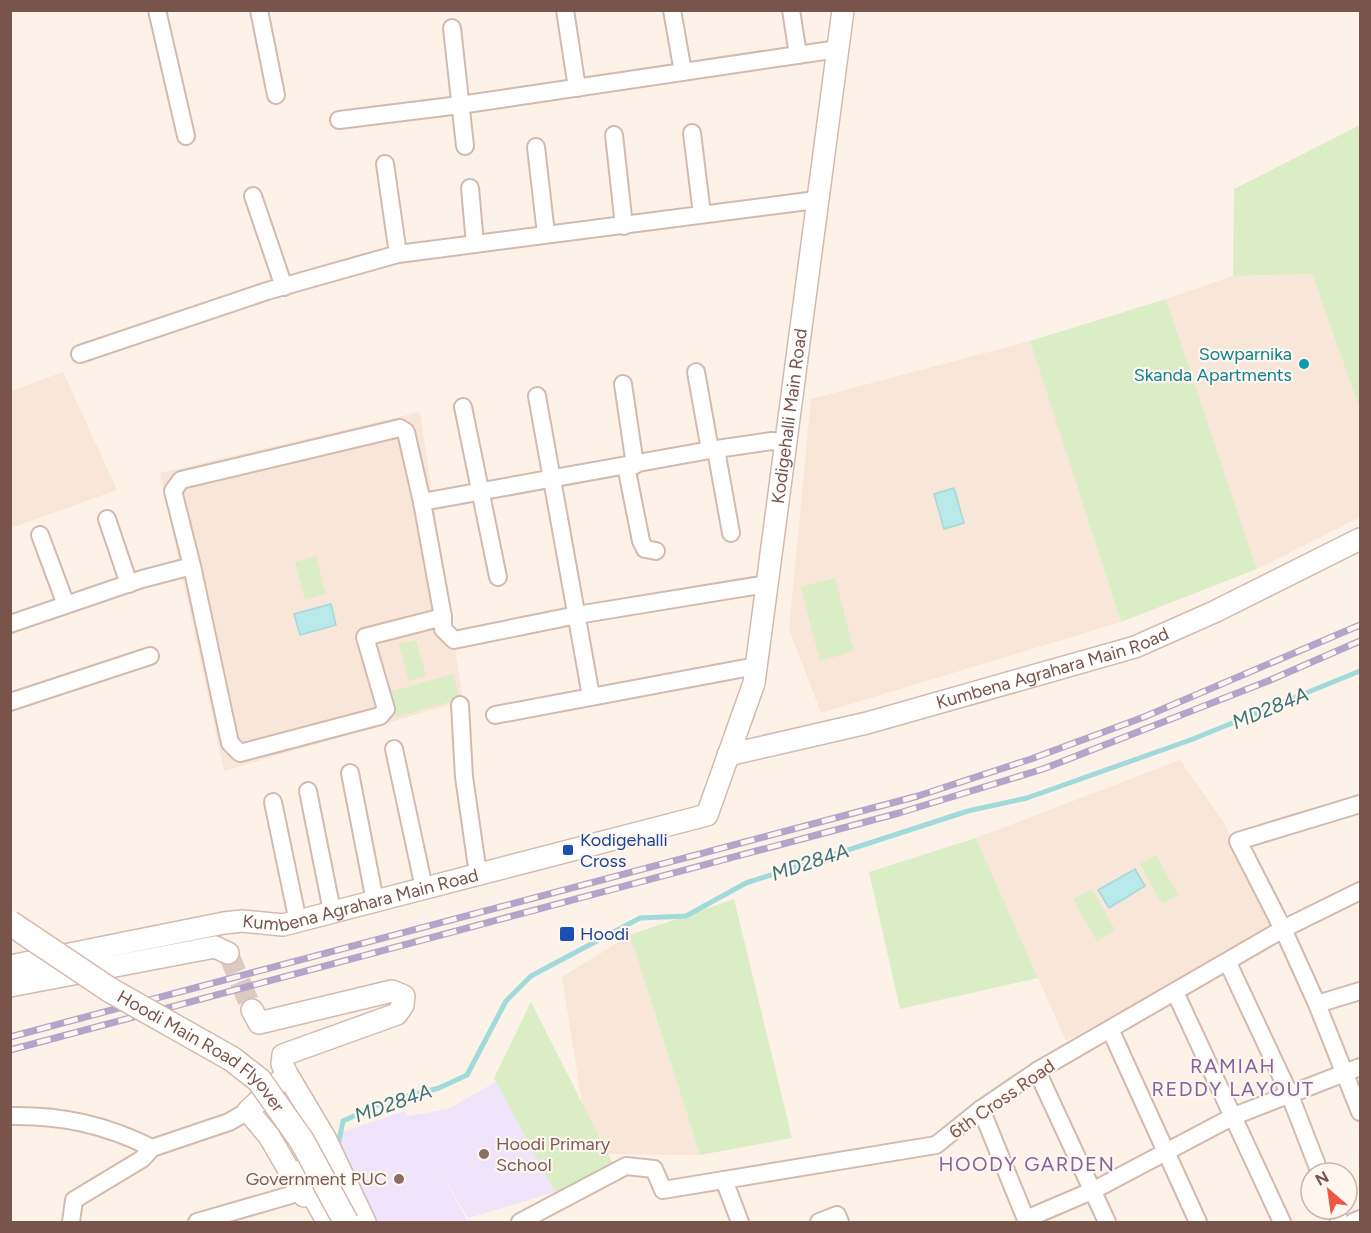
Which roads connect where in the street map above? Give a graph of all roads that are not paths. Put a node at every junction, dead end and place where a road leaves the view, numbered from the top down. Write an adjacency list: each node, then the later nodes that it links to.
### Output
1 (157, 10): 17 (street)
2 (259, 10): 12 (street)
3 (565, 10): 11 (street)
4 (672, 10): 10 (street)
5 (791, 10): 9 (street)
6 (843, 10): 8 (street, Kodigehalli Main Road)
7 (452, 28): 13 (street)
8 (838, 49): 9 (street); 23 (street, Kodigehalli Main Road)
9 (798, 55): 10 (street)
10 (683, 72): 11 (street)
11 (577, 88): 13 (street)
12 (276, 95)
13 (460, 105): 14 (street); 18 (street)
14 (339, 120)
15 (692, 133): 24 (street)
16 (614, 135): 25 (street)
17 (186, 136)
18 (465, 146)
19 (536, 147): 26 (street)
20 (385, 164): 28 (street)
21 (470, 188): 27 (street)
22 (253, 196): 29 (street)
23 (816, 200): 24 (street); 35 (street, Kodigehalli Main Road)
24 (702, 214): 25 (street)
25 (624, 226): 26 (street)
26 (546, 234): 27 (street)
27 (476, 244): 28 (street)
28 (398, 254): 29 (street)
29 (284, 287): 30 (street)
30 (80, 354)
31 (696, 372): 36 (street)
32 (623, 384): 37 (street)
33 (537, 396): 38 (street)
34 (463, 407): 39 (street)
35 (785, 443): 36 (street); 49 (street, Kodigehalli Main Road)
36 (713, 450): 37 (street); 42 (street)
37 (631, 465): 38 (street); 45 (street)
38 (551, 480): 39 (street); 51 (street)
39 (480, 493): 40 (street); 47 (street)
40 (422, 502): 46 (street); 52 (street)
41 (107, 519): 48 (street)
42 (731, 533)
43 (40, 535): 50 (street)
44 (1360, 539): 61 (street, Kumbena Agrahara Main Road)
45 (656, 551)
46 (192, 566): 48 (street); 52 (street)
47 (498, 577)
48 (129, 584): 50 (street)
49 (767, 584): 51 (street); 55 (street, Kodigehalli Main Road)
50 (66, 605): 53 (street)
51 (577, 615): 52 (street); 56 (street)
52 (443, 617)
53 (10, 624)
54 (150, 656): 57 (street)
55 (756, 666): 56 (street); 61 (street, Kodigehalli Main Road)
56 (591, 696): 59 (street)
57 (10, 702)
58 (460, 705): 67 (street)
59 (495, 715)
60 (394, 749): 68 (street)
61 (728, 755): 66 (street, Kodigehalli Main Road)
62 (350, 773): 70 (street)
63 (308, 791): 72 (street)
64 (273, 802): 74 (street)
65 (1360, 804): 75 (street)
66 (707, 815): 67 (street, Kumbena Agrahara Main Road)
67 (478, 874): 68 (street, Kumbena Agrahara Main Road)
68 (424, 888): 70 (street, Kumbena Agrahara Main Road)
69 (1360, 891): 75 (street, 6th Cross Road)
70 (375, 901): 72 (street, Kumbena Agrahara Main Road)
71 (10, 909): 77 (street)
72 (332, 911): 74 (street, Kumbena Agrahara Main Road)
73 (10, 922): 108 (main road, Hoodi Main Road Flyover, bridge)
74 (298, 922): 77 (street, Kumbena Agrahara Main Road)
75 (1283, 929): 79 (street, 6th Cross Road); 84 (street)
76 (10, 939): 107 (main road, Hoodi Main Road Flyover)
77 (71, 952): 80 (street, Kumbena Agrahara Main Road)
78 (228, 953): 81 (street)
79 (1228, 963): 83 (street, 6th Cross Road); 90 (street)
80 (10, 966)
81 (18, 985)
82 (1360, 991): 84 (street)
83 (1175, 992): 86 (street, 6th Cross Road); 95 (street)
84 (1317, 1004): 87 (street)
85 (252, 1010): 89 (street)
86 (1110, 1029): 88 (street, 6th Cross Road); 97 (street)
87 (1353, 1069): 90 (street); 93 (street)
88 (1037, 1071): 91 (street, 6th Cross Road); 100 (street)
89 (288, 1074): 92 (street); 109 (street)
90 (1288, 1093): 95 (street); 98 (street)
91 (981, 1109): 99 (street, 6th Cross Road); 103 (street)
92 (248, 1111): 96 (street); 101 (street)
93 (1360, 1112)
94 (10, 1116): 96 (street)
95 (1234, 1116): 97 (street); 116 (street)
96 (152, 1148): 104 (street)
97 (1164, 1151): 100 (street); 115 (street)
98 (1315, 1161)
99 (724, 1180): 110 (street, 6th Cross Road); 111 (street)
100 (1094, 1190): 103 (street); 114 (street)
101 (301, 1192): 105 (street); 106 (street)
102 (1360, 1219): 117 (street)
103 (1026, 1221)
104 (71, 1222)
105 (197, 1222)
106 (317, 1222)
107 (328, 1222)
108 (346, 1222)
109 (365, 1222)
110 (520, 1222)
111 (740, 1222)
112 (819, 1222): 113 (street)
113 (840, 1222)
114 (1107, 1222)
115 (1198, 1222)
116 (1282, 1222)
117 (1353, 1222)

